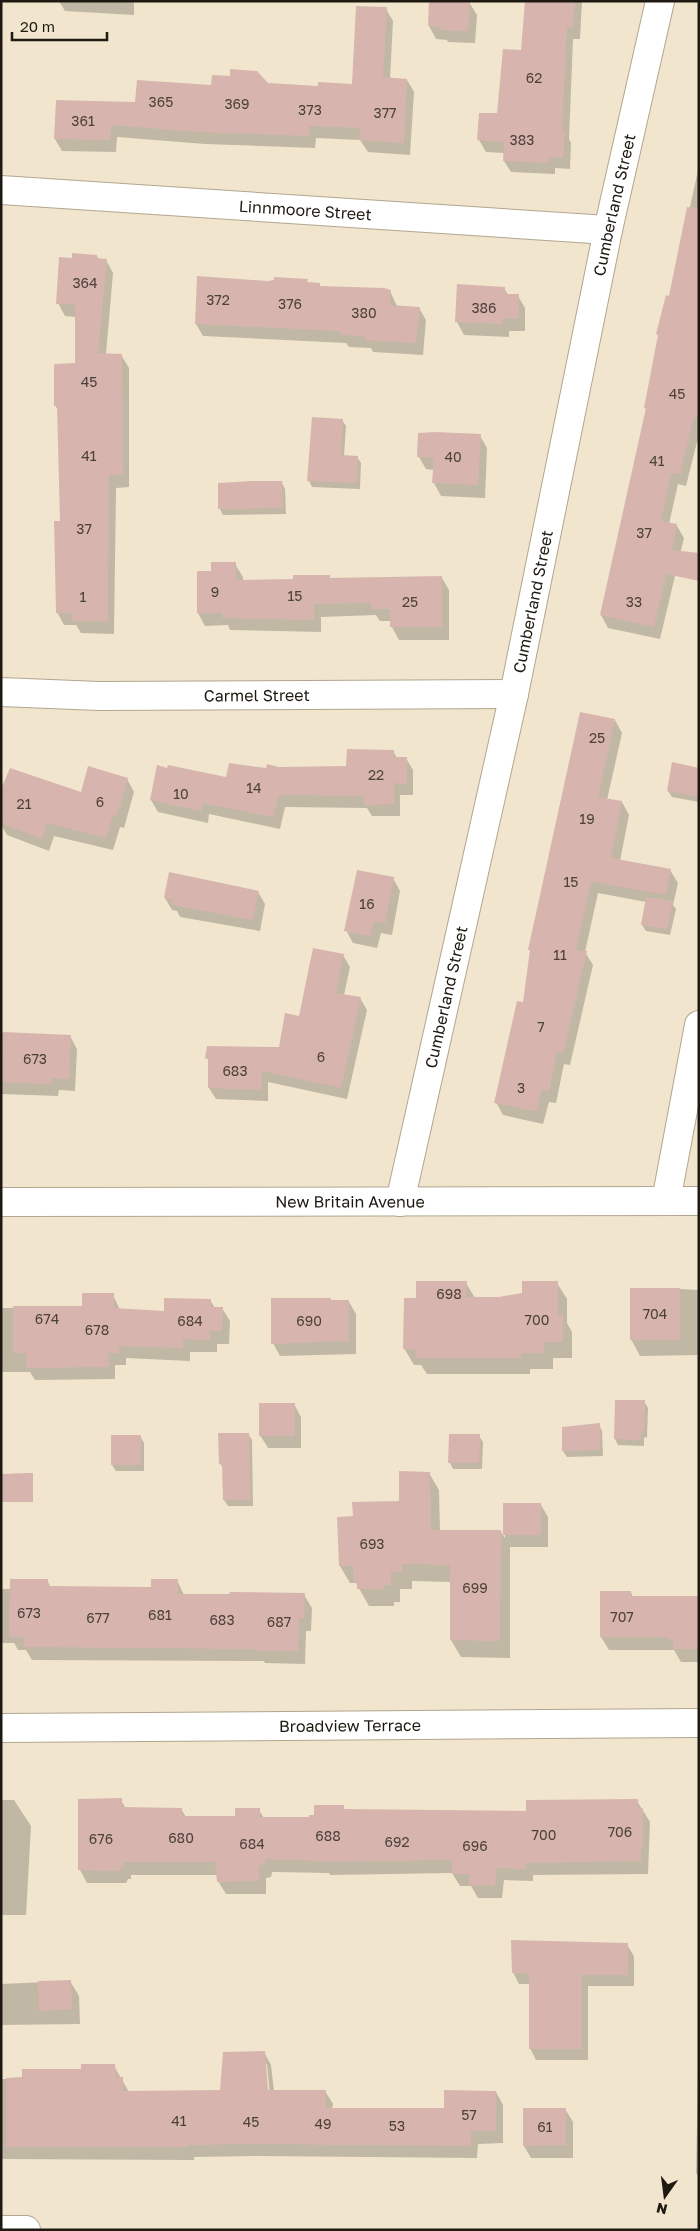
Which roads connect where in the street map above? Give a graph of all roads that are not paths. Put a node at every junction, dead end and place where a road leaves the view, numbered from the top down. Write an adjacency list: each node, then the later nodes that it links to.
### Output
1 (660, 1): 3 (street, Cumberland Street)
2 (1, 190): 3 (street, Linnmoore Street)
3 (608, 230): 5 (street, Cumberland Street)
4 (1, 692): 5 (street, Carmel Street)
5 (514, 694): 10 (street, Cumberland Street)
6 (699, 1025): 7 (street)
7 (666, 1201): 8 (street, New Britain Avenue); 10 (street, New Britain Avenue)
8 (699, 1201)
9 (1, 1202): 10 (street, New Britain Avenue)
10 (400, 1202)
11 (699, 1724): 12 (street, Broadview Terrace)
12 (1, 1728)
13 (1, 2230): 14 (street)
14 (26, 2230)

